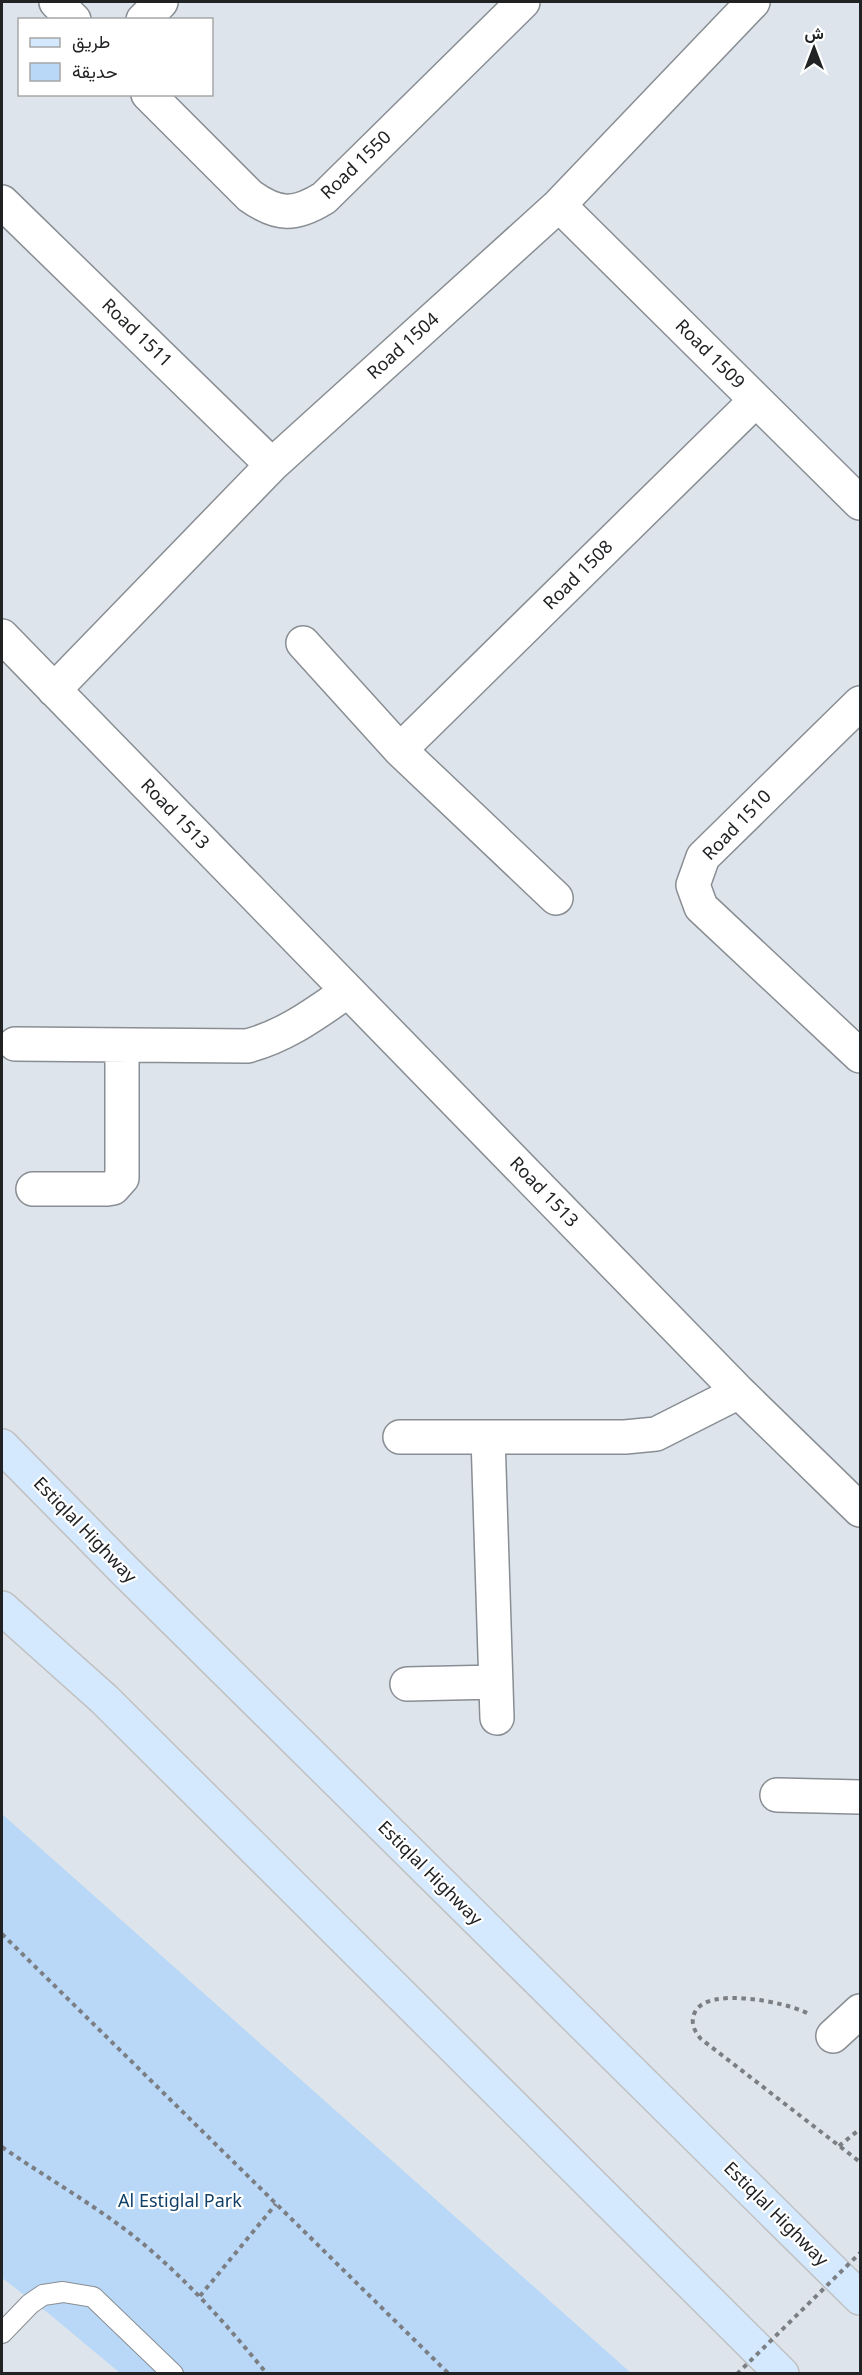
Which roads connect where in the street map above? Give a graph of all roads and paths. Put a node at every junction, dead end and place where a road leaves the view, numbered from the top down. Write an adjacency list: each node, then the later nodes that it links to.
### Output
1 (56, 2): 5 (street)
2 (161, 2): 6 (street)
3 (523, 2): 7 (street, Road 1550)
4 (753, 2): 9 (street, Road 1504)
5 (72, 18)
6 (144, 18)
7 (150, 96)
8 (2, 202): 11 (street, Road 1511)
9 (559, 205): 10 (street, Road 1509); 11 (street, Road 1504)
10 (756, 400): 12 (street, Road 1509); 17 (street, Road 1508)
11 (272, 465): 15 (street, Road 1504)
12 (861, 503)
13 (2, 636): 15 (street, Road 1513)
14 (303, 643): 17 (street)
15 (54, 690): 19 (street, Road 1513)
16 (861, 703): 22 (street, Road 1510)
17 (400, 750): 18 (street)
18 (556, 898)
19 (348, 991): 21 (street); 24 (street, Road 1513)
20 (15, 1044): 21 (street)
21 (122, 1045): 23 (street)
22 (861, 1056)
23 (33, 1189)
24 (739, 1392): 26 (street); 30 (street, Road 1513)
25 (400, 1437): 26 (street)
26 (488, 1437): 32 (street)
27 (2, 1446): 29 (main road, Estiqlal Highway)
28 (2, 1456): 29 (main road)
29 (33, 1476): 47 (main road, Estiqlal Highway)
30 (861, 1510)
31 (2, 1608): 53 (main road)
32 (496, 1683): 33 (street); 34 (street)
33 (407, 1684)
34 (497, 1718)
35 (777, 1795): 36 (street)
36 (861, 1797)
37 (2, 1934): 44 (path)
38 (861, 2011): 39 (street)
39 (833, 2036): 42 (path)
40 (861, 2128): 42 (path)
41 (2, 2146): 46 (path)
42 (839, 2146): 43 (path)
43 (861, 2162)
44 (276, 2204): 46 (path); 51 (path)
45 (861, 2253): 52 (path, bridge)
46 (200, 2296): 50 (path)
47 (861, 2298)
48 (2, 2333): 49 (lane)
49 (173, 2373)
50 (267, 2373)
51 (448, 2373)
52 (737, 2373)
53 (782, 2373)

